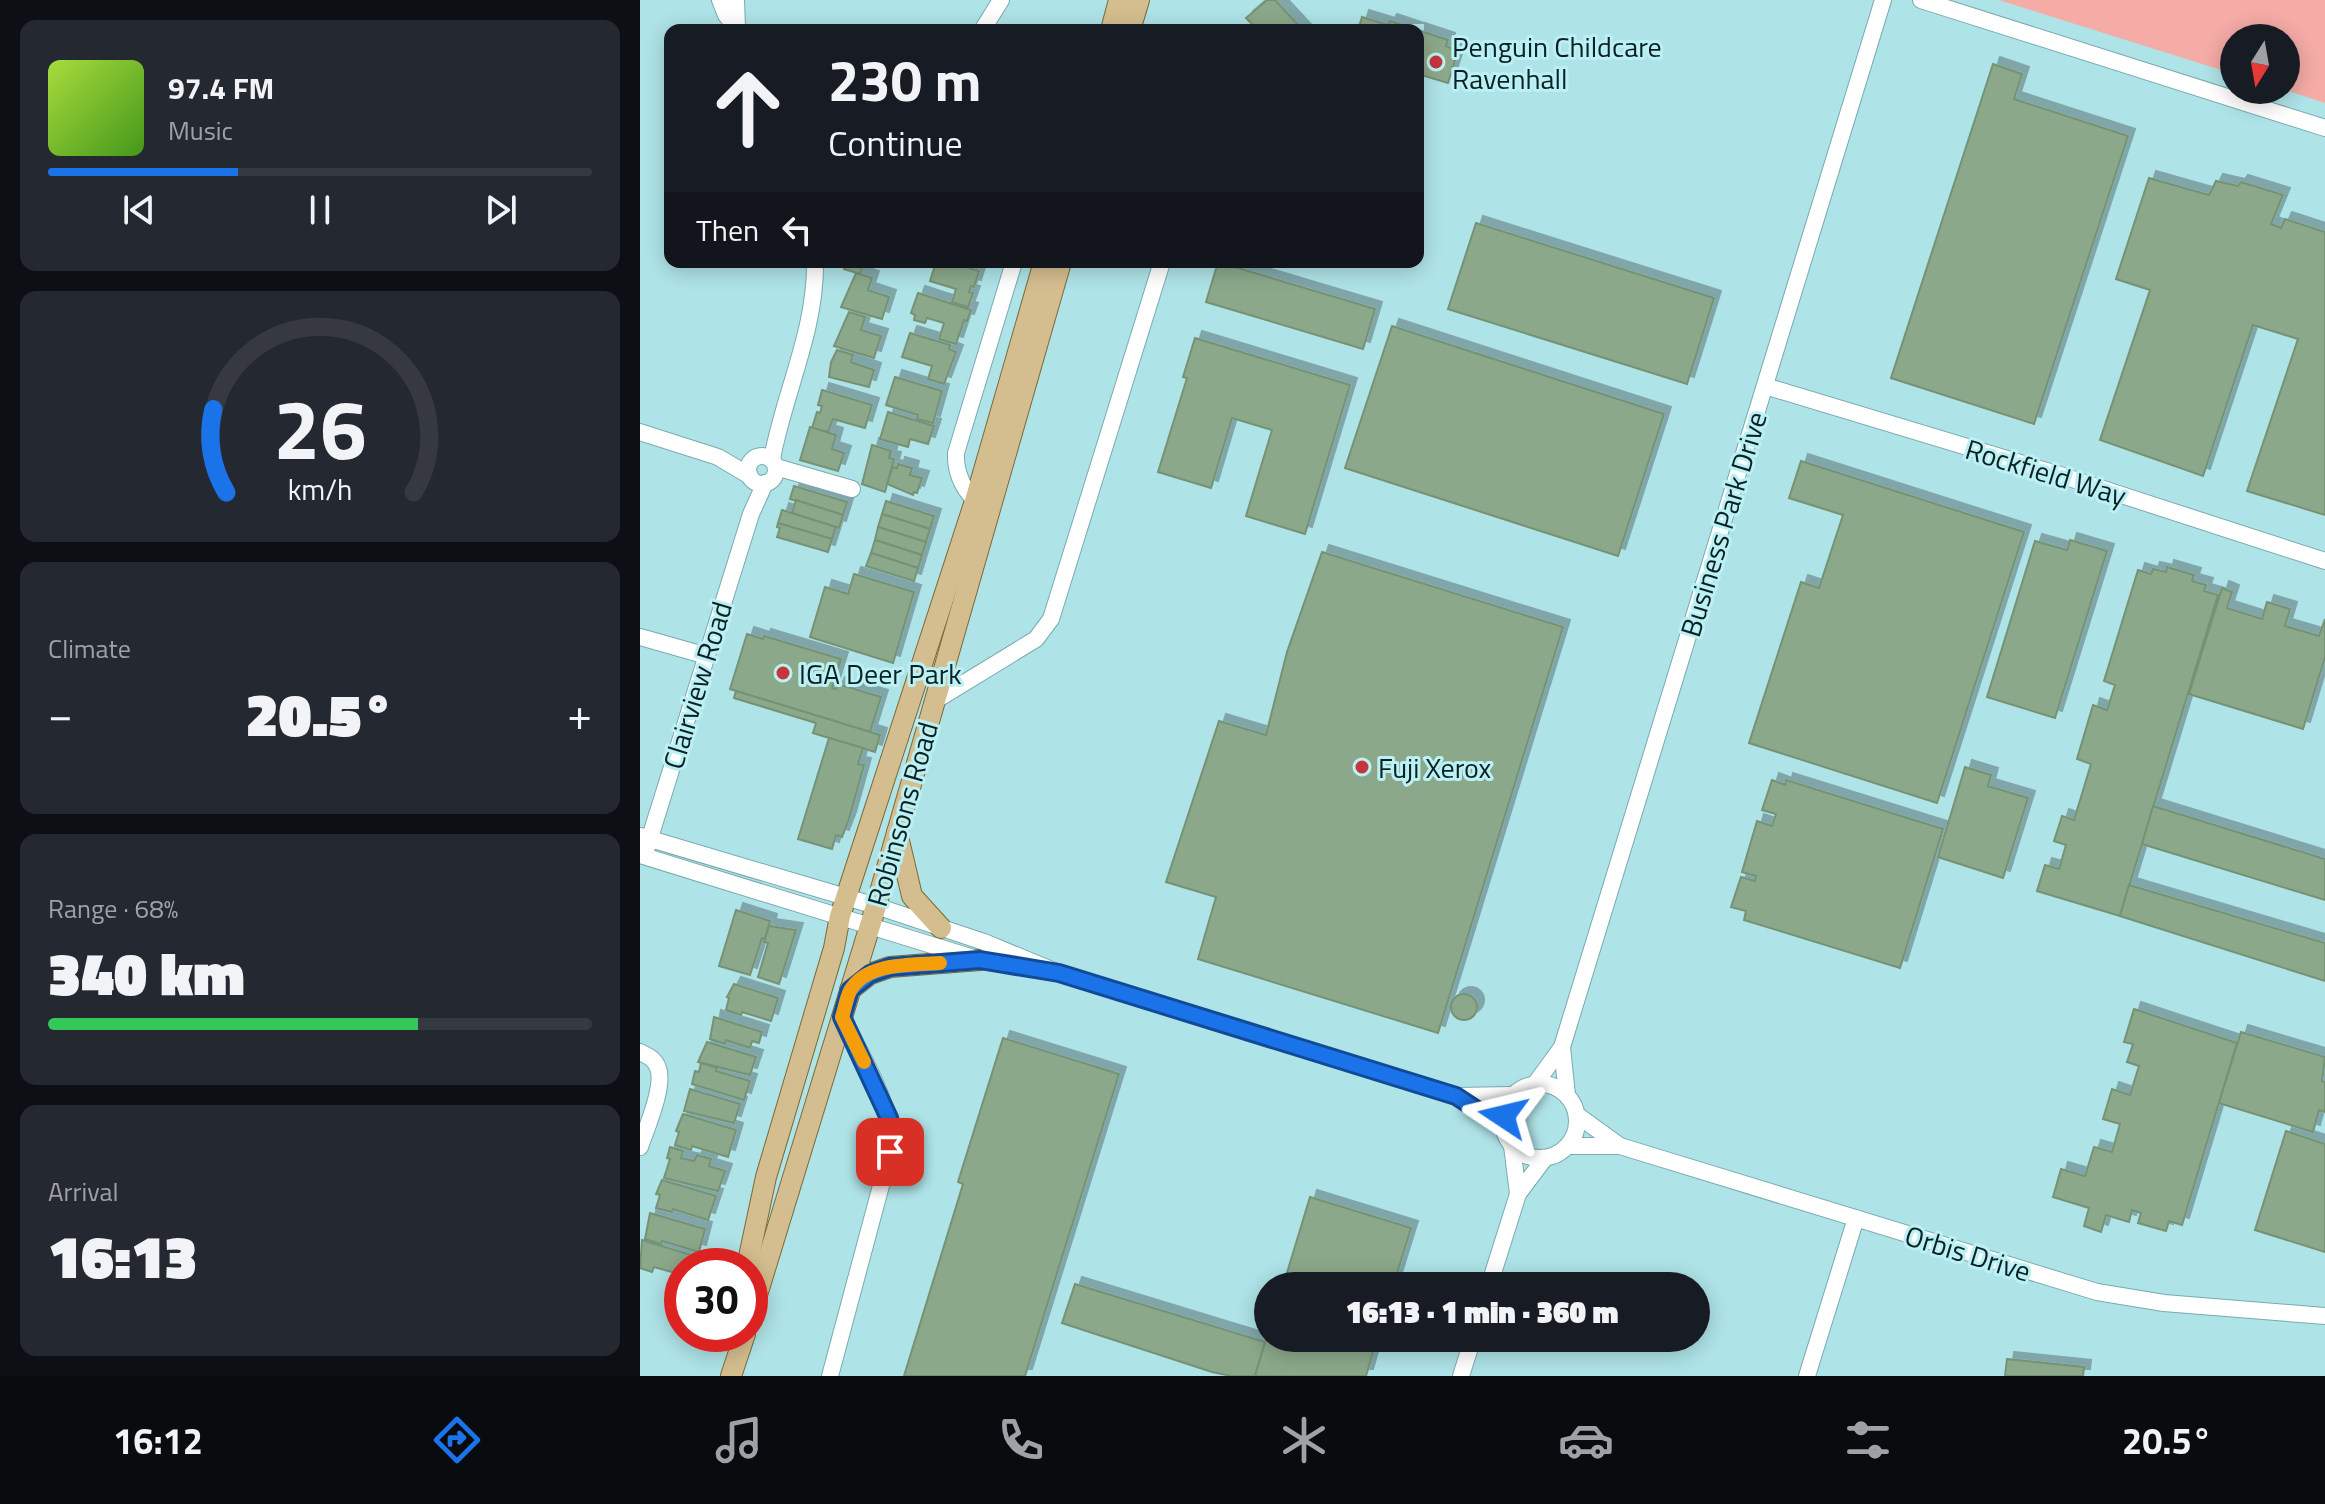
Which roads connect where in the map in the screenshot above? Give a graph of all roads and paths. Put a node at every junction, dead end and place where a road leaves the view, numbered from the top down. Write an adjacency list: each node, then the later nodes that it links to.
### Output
1 (720, 0): 8 (street)
2 (736, 0): 9 (street)
3 (1001, 0): 10 (street)
4 (1119, 0): 11 (main road)
5 (1139, 0): 12 (main road)
6 (1883, 0): 19 (street, Business Park Drive)
7 (1921, 0): 13 (street)
8 (733, 24)
9 (738, 24)
10 (986, 24)
11 (1113, 24)
12 (1132, 24)
13 (2325, 128)
14 (815, 268): 21 (street, Clairview Road)
15 (1012, 268): 23 (street)
16 (1042, 268): 23 (main road, Robinsons Road)
17 (1059, 268): 23 (main road, Robinsons Road)
18 (1160, 268): 27 (street)
19 (1765, 386): 24 (street, Rockfield Way); 38 (street, Business Park Drive)
20 (640, 432): 21 (street)
21 (763, 470): 22 (street); 26 (street, Clairview Road)
22 (852, 489)
23 (982, 504): 27 (main road, Robinsons Road); 31 (main road, Robinsons Road)
24 (2325, 561)
25 (640, 637): 26 (street)
26 (707, 656): 29 (street, Clairview Road)
27 (933, 702): 28 (main road, Robinsons Road)
28 (897, 832): 32 (main road, Robinsons Road); 33 (main road)
29 (645, 837): 30 (street, Clairview Road); 31 (street)
30 (642, 855): 31 (street)
31 (843, 907): 32 (street); 53 (main road, Robinsons Road)
32 (873, 916): 33 (street); 34 (street); 36 (main road, Robinsons Road)
33 (941, 928): 35 (street)
34 (980, 960): 35 (street); 36 (main road)
35 (1059, 973): 43 (street)
36 (850, 990): 37 (main road, Robinsons Road)
37 (842, 1017): 54 (main road, Robinsons Road); 61 (street)
38 (1562, 1047): 40 (street, Business Park Drive); 42 (street, Business Park Drive)
39 (640, 1052): 49 (street)
40 (1535, 1084): 41 (street); 42 (street)
41 (1512, 1095): 43 (street); 45 (street)
42 (1567, 1095): 44 (street)
43 (1456, 1096): 45 (street)
44 (1577, 1115): 47 (street); 48 (street, Orbis Drive)
45 (1503, 1127): 46 (street)
46 (1512, 1146): 50 (street); 51 (street)
47 (1568, 1146): 48 (street, Orbis Drive); 50 (street)
48 (1620, 1146): 52 (street, Orbis Drive)
49 (640, 1147)
50 (1545, 1158): 51 (street)
51 (1518, 1194): 55 (street)
52 (1856, 1218): 56 (street, Orbis Drive); 63 (street)
53 (751, 1248)
54 (768, 1259)
55 (1493, 1272)
56 (2325, 1316)
57 (732, 1352): 60 (main road)
58 (738, 1352): 60 (main road)
59 (1469, 1352): 62 (street)
60 (729, 1376)
61 (830, 1376)
62 (1461, 1376)
63 (1807, 1376)

